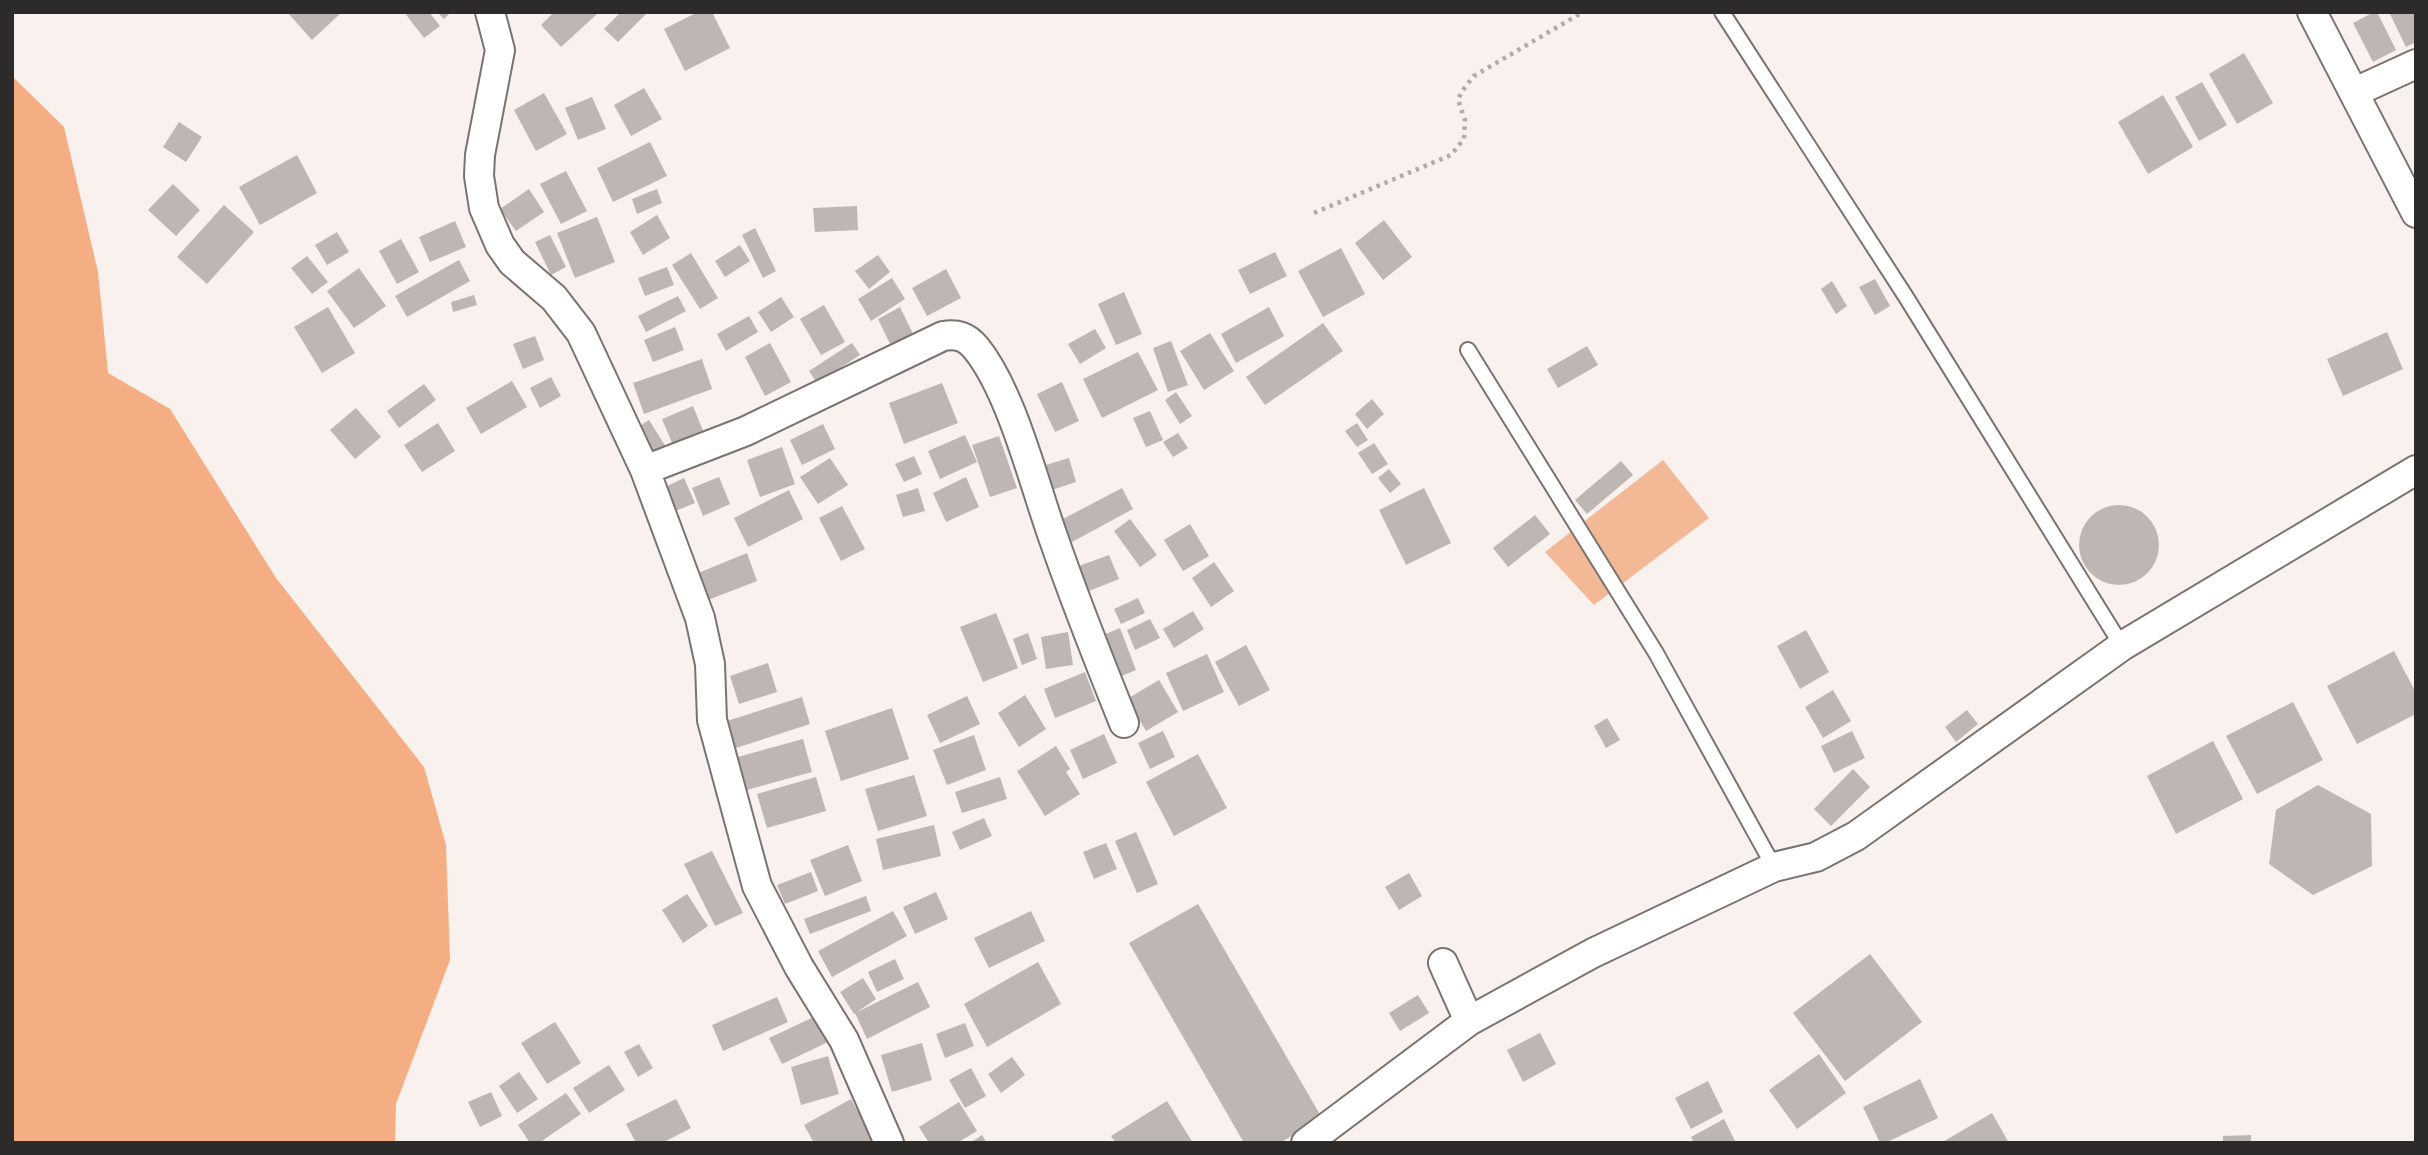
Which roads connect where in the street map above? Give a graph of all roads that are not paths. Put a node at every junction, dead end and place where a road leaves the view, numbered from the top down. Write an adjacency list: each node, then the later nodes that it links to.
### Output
1 (490, 12): 8 (street)
2 (1722, 12): 10 (lane)
3 (2312, 12): 5 (street)
4 (2416, 64): 5 (street)
5 (2355, 92): 6 (street)
6 (2416, 213)
7 (1468, 350): 12 (lane)
8 (645, 470): 11 (street); 15 (street)
9 (2416, 470): 10 (street)
10 (2122, 646): 12 (street)
11 (1124, 723)
12 (1774, 867): 14 (street)
13 (1443, 962): 14 (street)
14 (1469, 1021): 16 (street)
15 (888, 1143)
16 (1306, 1143)

